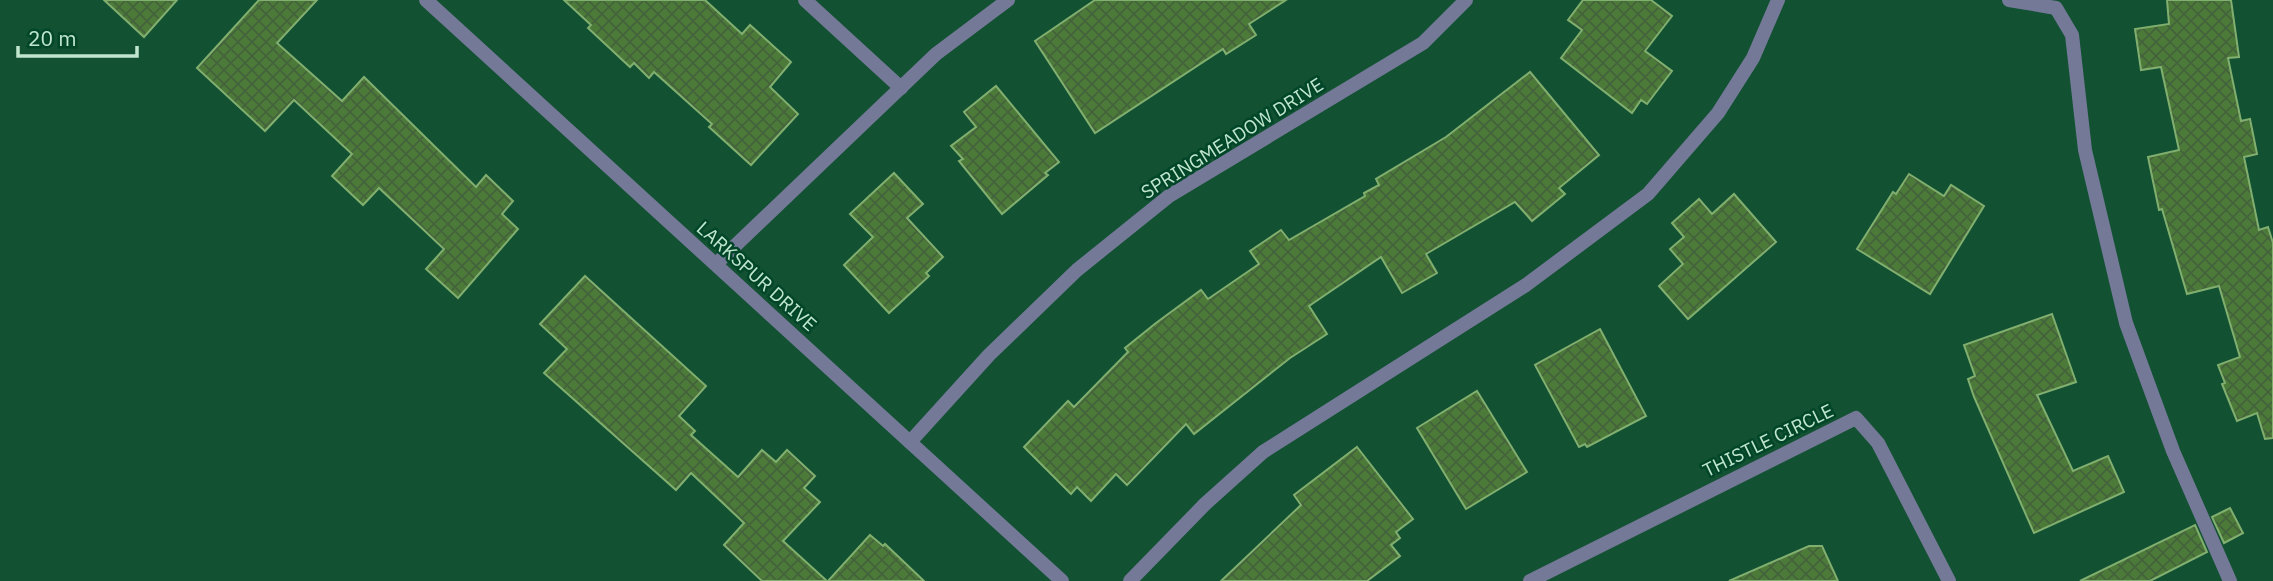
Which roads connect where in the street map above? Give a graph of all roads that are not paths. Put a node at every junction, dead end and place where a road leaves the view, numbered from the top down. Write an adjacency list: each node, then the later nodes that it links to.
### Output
1 (426, 0): 8 (street, LARKSPUR DRIVE)
2 (805, 0): 7 (street)
3 (1008, 0): 7 (street)
4 (1466, 0): 9 (street, SPRINGMEADOW DRIVE)
5 (1778, 0): 11 (street)
6 (2009, 0): 14 (street)
7 (901, 88): 8 (street)
8 (716, 264): 9 (street, LARKSPUR DRIVE)
9 (910, 442): 10 (street, LARKSPUR DRIVE)
10 (1062, 581)
11 (1130, 581)
12 (1530, 581): 13 (street, THISTLE CIRCLE)
13 (1948, 581)
14 (2230, 581)

